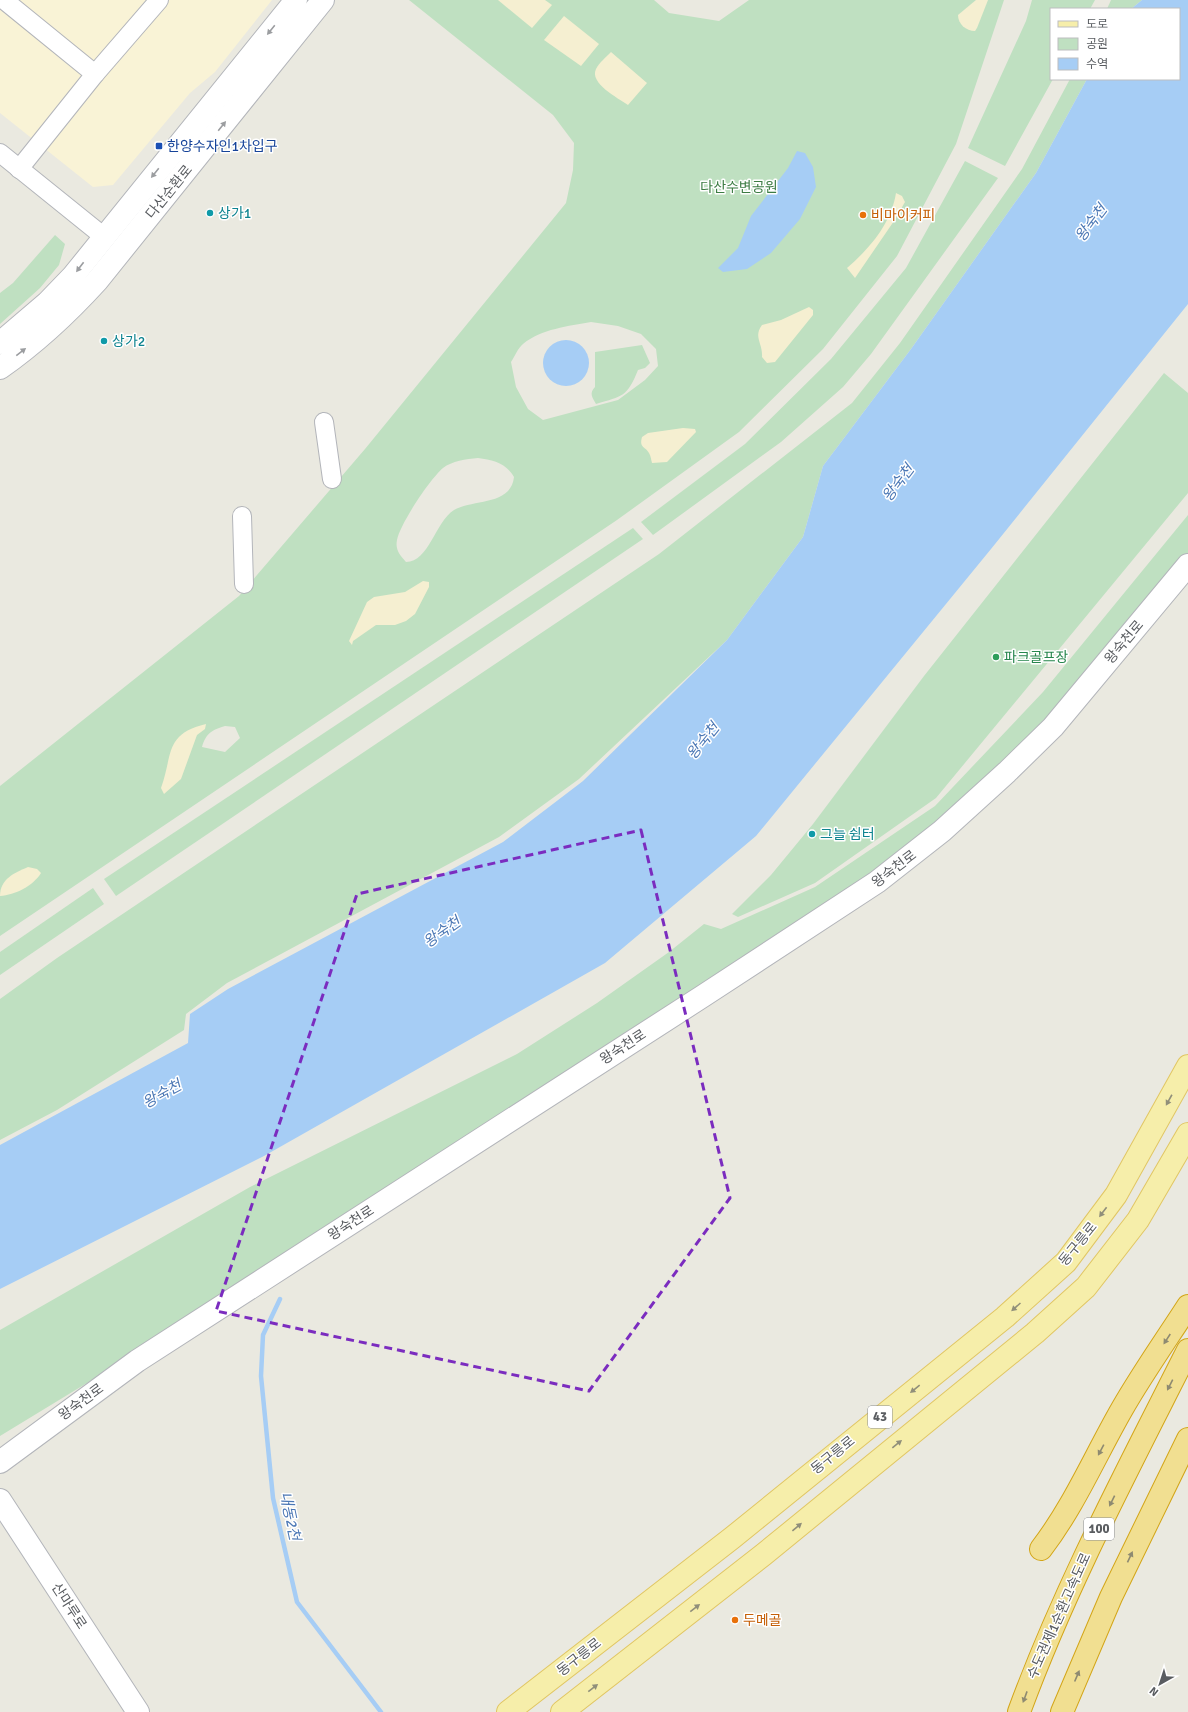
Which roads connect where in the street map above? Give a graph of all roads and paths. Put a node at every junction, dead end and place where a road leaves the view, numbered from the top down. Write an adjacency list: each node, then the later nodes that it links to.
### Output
1 (4, 0): 5 (street)
2 (158, 0): 5 (street)
3 (296, 0): 8 (street, 다산순환로, one-way to 8)
4 (323, 0): 10 (street, 다산순환로, one-way to 4)
5 (95, 74): 7 (street)
6 (0, 153): 7 (street)
7 (20, 169): 8 (street)
8 (103, 236): 9 (street, 다산순환로, one-way to 9)
9 (0, 343)
10 (0, 368)
11 (324, 422): 12 (street)
12 (332, 479)
13 (242, 516): 15 (street)
14 (1188, 564): 21 (street, 왕숙천로)
15 (244, 584)
16 (1188, 1066): 25 (main road, 동구릉로 / 43, one-way to 25)
17 (1188, 1134): 26 (main road, 43, one-way to 17)
18 (1188, 1306): 23 (highway, one-way to 23)
19 (1188, 1350): 27 (highway, 수도권제1순환고속도로 / 100, one-way to 27)
20 (1188, 1439): 28 (highway, one-way to 20)
21 (0, 1462)
22 (0, 1500): 24 (street, 산마루로)
23 (1041, 1549)
24 (138, 1712)
25 (508, 1712)
26 (562, 1712)
27 (1020, 1712)
28 (1062, 1712)

